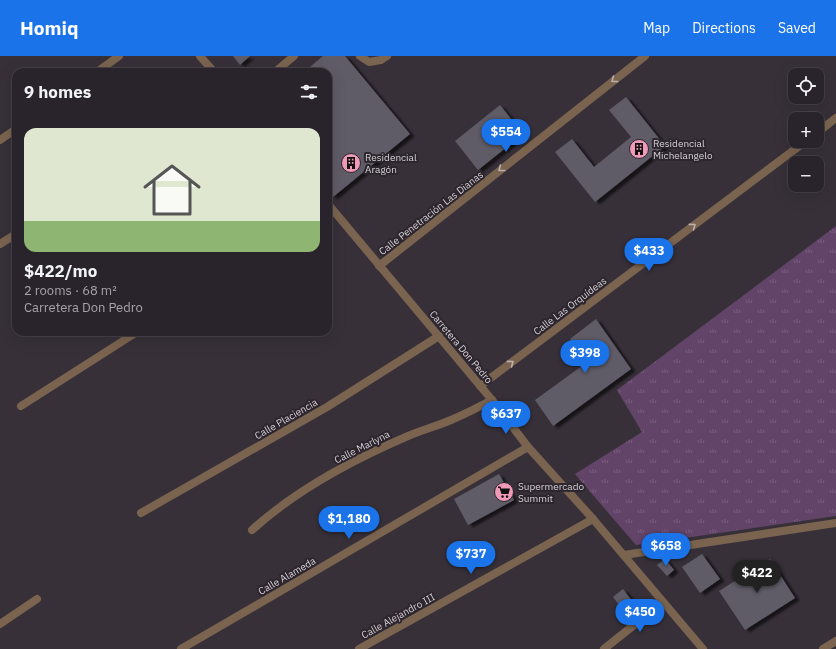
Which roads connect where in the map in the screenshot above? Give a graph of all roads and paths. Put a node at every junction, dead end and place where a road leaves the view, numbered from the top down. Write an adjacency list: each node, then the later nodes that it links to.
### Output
1 (119, 56): 7 (street)
2 (200, 56): 8 (street)
3 (294, 56): 9 (street)
4 (360, 56): 5 (street)
5 (387, 56)
6 (645, 56): 18 (street, Calle Penetración Las Dianas, one-way to 18)
7 (102, 68)
8 (210, 68)
9 (280, 68)
10 (836, 118): 11 (street)
11 (824, 127)
12 (12, 132): 13 (street)
13 (0, 140)
14 (797, 148): 21 (street, Calle Las Orquídeas, one-way to 14)
15 (332, 211): 18 (street, Carretera Don Pedro)
16 (12, 236): 17 (street)
17 (0, 244)
18 (379, 266): 20 (street, Carretera Don Pedro)
19 (131, 336): 23 (street)
20 (439, 336): 21 (street, Carretera Don Pedro); 25 (street, Calle Placiencia)
21 (480, 386): 22 (street, Carretera Don Pedro)
22 (492, 400): 24 (street, Carretera Don Pedro); 28 (street, Calle Marlyna)
23 (21, 406)
24 (528, 447): 26 (street, Carretera Don Pedro); 34 (street, Calle Alameda)
25 (141, 514)
26 (593, 519): 29 (street, Carretera Don Pedro); 35 (street, Calle Alejandro III)
27 (836, 523): 29 (street)
28 (252, 530)
29 (624, 555): 31 (street, Carretera Don Pedro)
30 (37, 599): 32 (street)
31 (663, 602): 36 (street); 37 (street, Carretera Don Pedro)
32 (0, 624)
33 (836, 641): 38 (street)
34 (181, 649)
35 (359, 649)
36 (604, 649)
37 (703, 649)
38 (822, 649)

